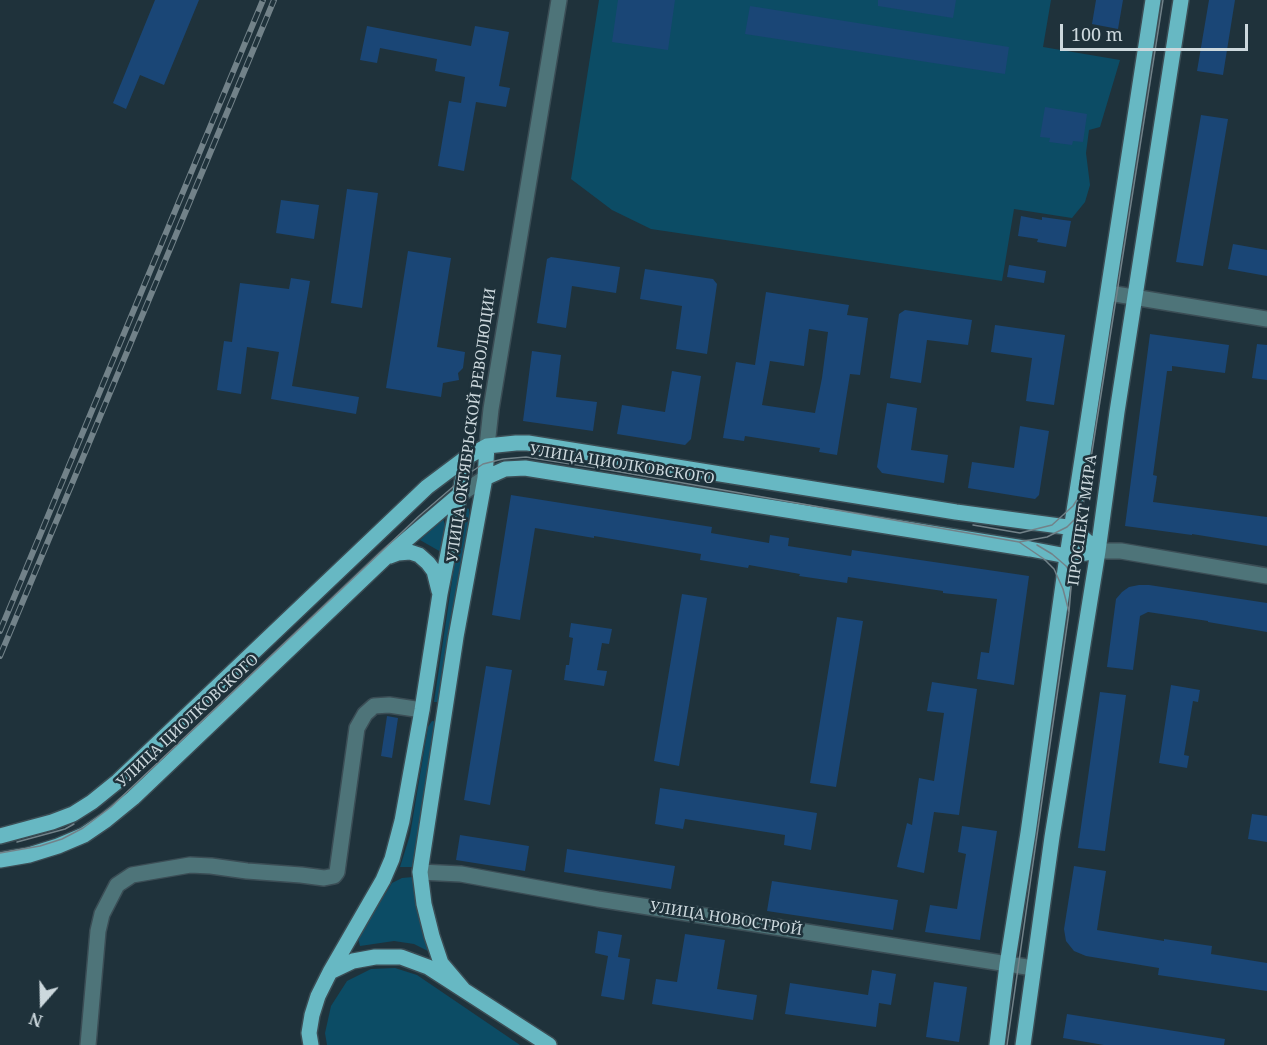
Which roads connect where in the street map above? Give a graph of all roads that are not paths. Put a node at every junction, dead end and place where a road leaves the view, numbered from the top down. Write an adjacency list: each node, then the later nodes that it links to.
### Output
1 (560, 0): 7 (street, УЛИЦА ОКТЯБРЬСКОЙ РЕВОЛЮЦИИ)
2 (1153, 0): 4 (main road, ПРОСПЕКТ МИРА)
3 (1181, 0): 5 (main road, ПРОСПЕКТ МИРА)
4 (1109, 293): 5 (street); 11 (main road, ПРОСПЕКТ МИРА)
5 (1134, 297): 6 (street); 12 (main road, ПРОСПЕКТ МИРА)
6 (1267, 319)
7 (487, 446): 8 (main road, УЛИЦА ЦИОЛКОВСКОГО); 9 (main road, УЛИЦА ОКТЯБРЬСКОЙ РЕВОЛЮЦИИ); 11 (main road, УЛИЦА ЦИОЛКОВСКОГО)
8 (467, 457): 10 (main road, УЛИЦА ОКТЯБРЬСКОЙ РЕВОЛЮЦИИ); 19 (main road, УЛИЦА ЦИОЛКОВСКОГО)
9 (486, 478): 10 (street, УЛИЦА ЦИОЛКОВСКОГО); 13 (main road, УЛИЦА ЦИОЛКОВСКОГО); 18 (main road, УЛИЦА ОКТЯБРЬСКОЙ РЕВОЛЮЦИИ)
10 (459, 495): 14 (main road, УЛИЦА ЦИОЛКОВСКОГО); 16 (main road, УЛИЦА ОКТЯБРЬСКОЙ РЕВОЛЮЦИИ)
11 (1072, 528): 12 (main road); 13 (main road, ПРОСПЕКТ МИРА)
12 (1098, 551): 13 (main road, УЛИЦА ЦИОЛКОВСКОГО); 15 (street, УЛИЦА ЦИОЛКОВСКОГО); 23 (main road, ПРОСПЕКТ МИРА)
13 (1067, 556): 22 (main road, ПРОСПЕКТ МИРА)
14 (385, 558): 16 (main road); 20 (main road, УЛИЦА ЦИОЛКОВСКОГО)
15 (1267, 576)
16 (440, 594): 17 (main road, УЛИЦА ОКТЯБРЬСКОЙ РЕВОЛЮЦИИ)
17 (422, 710): 18 (main road); 24 (main road, УЛИЦА ОКТЯБРЬСКОЙ РЕВОЛЮЦИИ); 26 (street)
18 (444, 712): 21 (main road, УЛИЦА ОКТЯБРЬСКОЙ РЕВОЛЮЦИИ)
19 (0, 836)
20 (0, 860)
21 (420, 872): 22 (street, УЛИЦА НОВОСТРОЙ); 25 (main road, УЛИЦА ОКТЯБРЬСКОЙ РЕВОЛЮЦИИ)
22 (1007, 965): 23 (street, УЛИЦА НОВОСТРОЙ); 29 (main road, ПРОСПЕКТ МИРА)
23 (1033, 968): 30 (main road, ПРОСПЕКТ МИРА)
24 (330, 972): 25 (main road); 27 (main road, УЛИЦА ОКТЯБРЬСКОЙ РЕВОЛЮЦИИ)
25 (462, 989): 28 (main road)
26 (88, 1045)
27 (311, 1045)
28 (549, 1045)
29 (997, 1045)
30 (1023, 1045)

